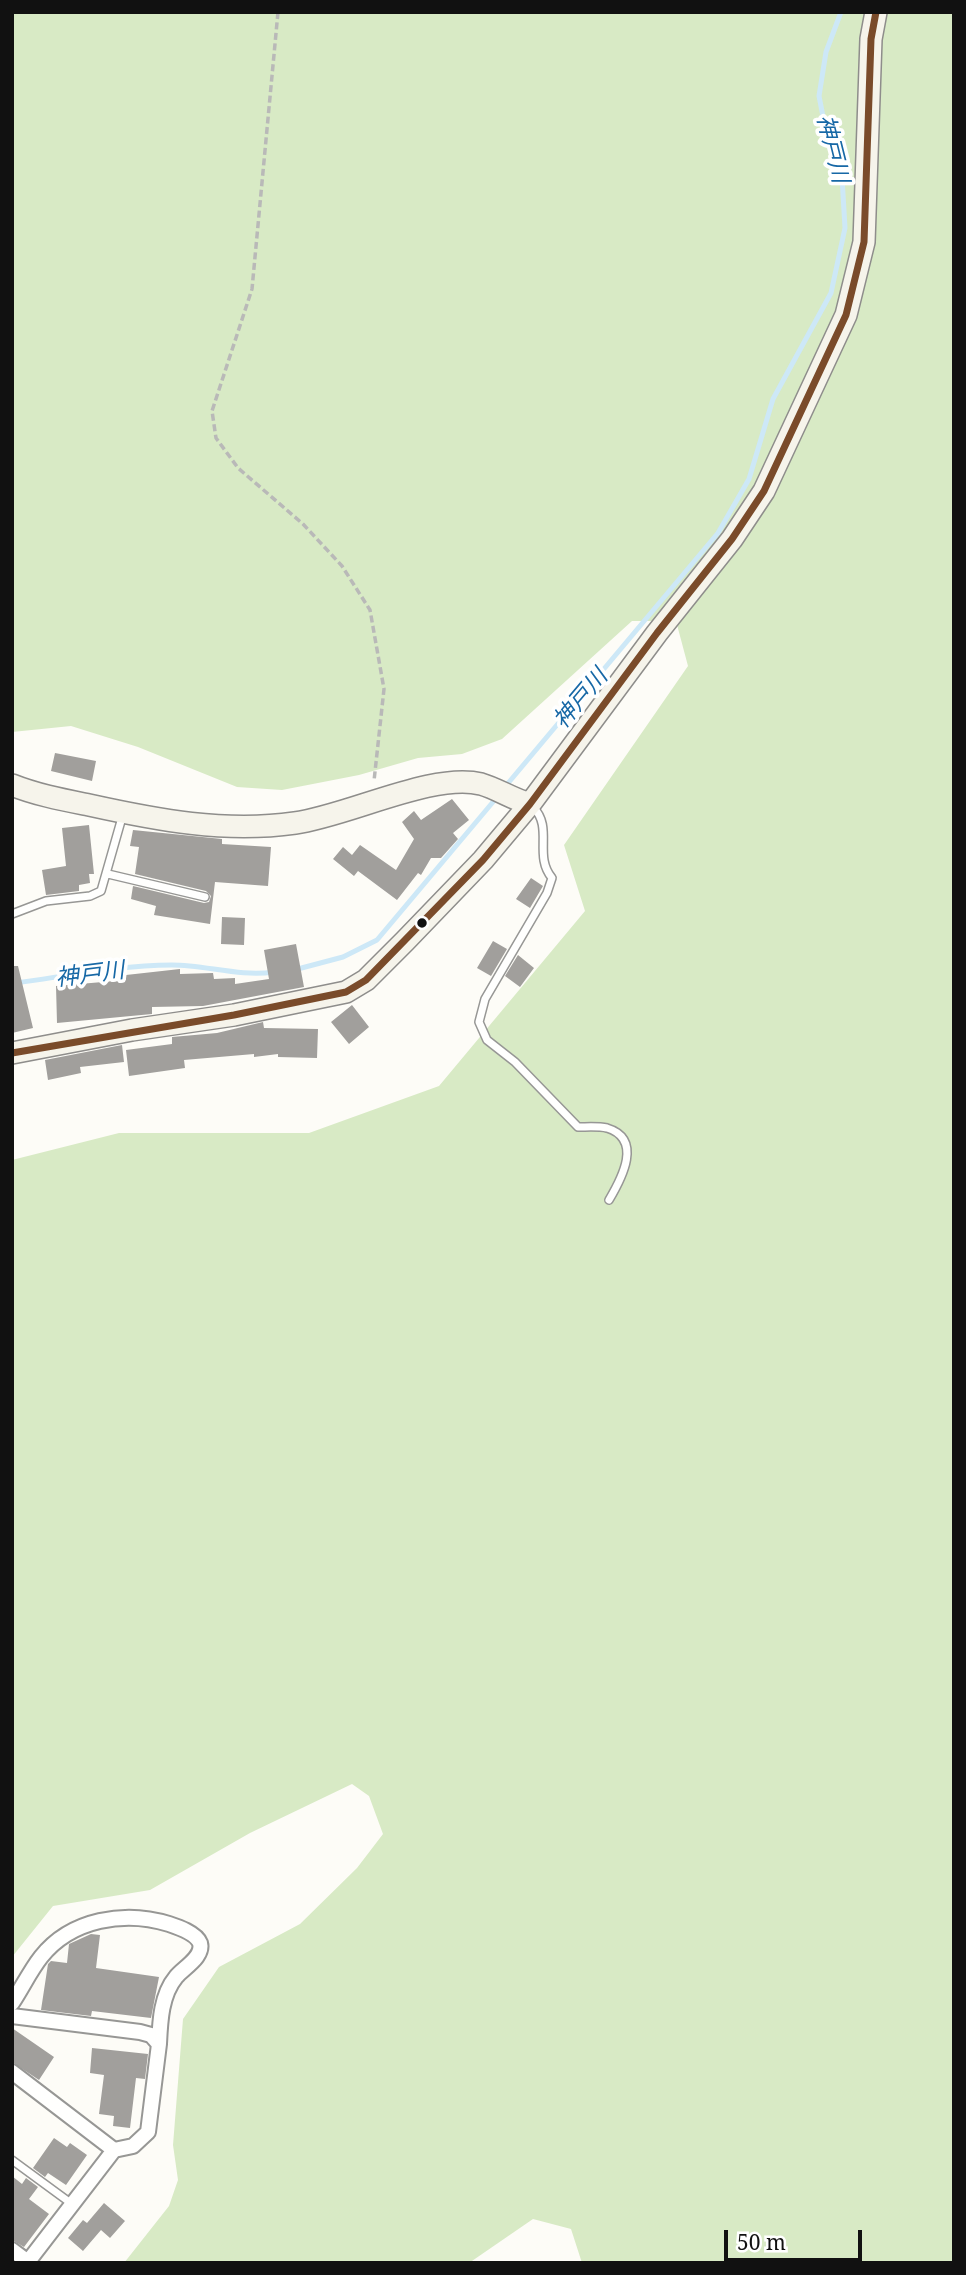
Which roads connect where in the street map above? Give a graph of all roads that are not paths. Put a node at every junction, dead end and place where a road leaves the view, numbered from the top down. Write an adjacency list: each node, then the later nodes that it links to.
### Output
1 (876, 12): 3 (street)
2 (12, 785): 4 (street)
3 (530, 804): 4 (street); 8 (street); 9 (lane)
4 (124, 813): 5 (lane)
5 (107, 874): 6 (lane); 7 (lane)
6 (205, 897)
7 (12, 914)
8 (12, 1053)
9 (609, 1200)
10 (12, 2003): 12 (street)
11 (12, 2016): 12 (street)
12 (159, 2044): 14 (street)
13 (12, 2072): 14 (street)
14 (114, 2150): 16 (street)
15 (12, 2160): 16 (lane)
16 (72, 2204): 18 (street)
17 (12, 2250): 18 (street)
18 (27, 2263)

